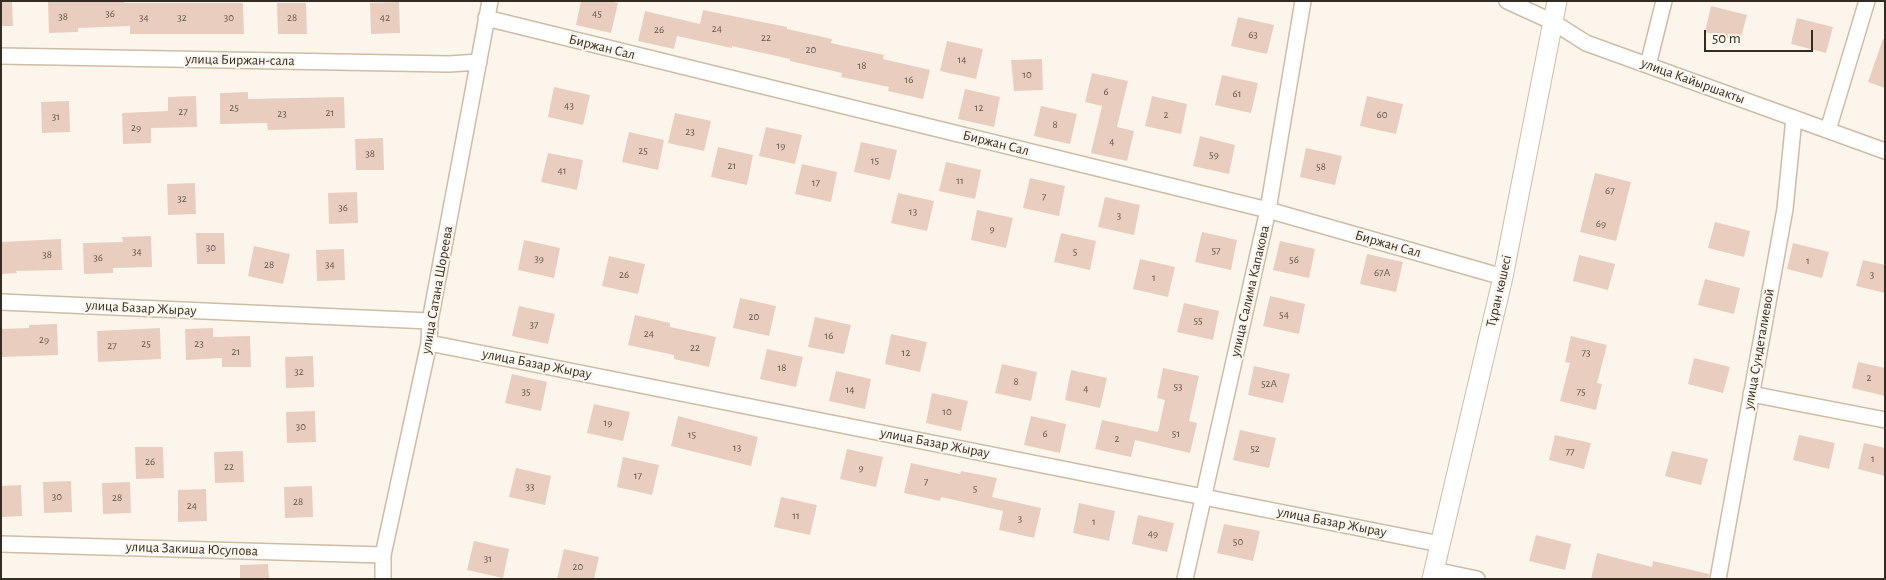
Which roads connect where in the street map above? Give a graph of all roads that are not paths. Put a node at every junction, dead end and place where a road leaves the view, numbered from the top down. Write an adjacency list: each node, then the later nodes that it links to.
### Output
1 (490, 1): 7 (street, улица Сатана Шореева)
2 (1303, 1): 15 (street, улица Салима Капакова)
3 (1507, 1): 8 (street, улица Кайыршакты)
4 (1557, 1): 8 (street, Тұран көшесі)
5 (1664, 1): 11 (street)
6 (1867, 1): 13 (street)
7 (486, 18): 10 (street, улица Сатана Шореева); 15 (street, Биржан Сал)
8 (1553, 22): 11 (street, улица Кайыршакты); 16 (street, Тұран көшесі)
9 (1, 56): 10 (street, улица Биржан-сала)
10 (479, 62): 18 (street, улица Сатана Шореева)
11 (1648, 65): 12 (street, улица Кайыршакты)
12 (1794, 118): 13 (street, улица Кайыршакты); 20 (street, улица Сундеталиевой)
13 (1828, 130): 14 (street, улица Кайыршакты)
14 (1885, 151)
15 (1268, 210): 16 (street, Биржан Сал); 22 (street, улица Салима Капакова)
16 (1503, 277): 24 (street, Тұран көшесі)
17 (1, 302): 18 (street, улица Базар Жырау)
18 (430, 321): 19 (street, улица Сатана Шореева)
19 (429, 343): 22 (street, улица Базар Жырау); 25 (street, улица Сатана Шореева)
20 (1751, 394): 21 (street); 30 (street, улица Сундеталиевой)
21 (1885, 420)
22 (1204, 497): 24 (street, улица Базар Жырау); 28 (street, улица Салима Капакова)
23 (1, 544): 25 (street, улица Закиша Юсупова)
24 (1440, 544): 26 (street, Тұран көшесі)
25 (383, 555): 27 (street, улица Сатана Шореева)
26 (1433, 574): 29 (street)
27 (383, 579)
28 (1185, 579)
29 (1477, 579)
30 (1718, 579)

